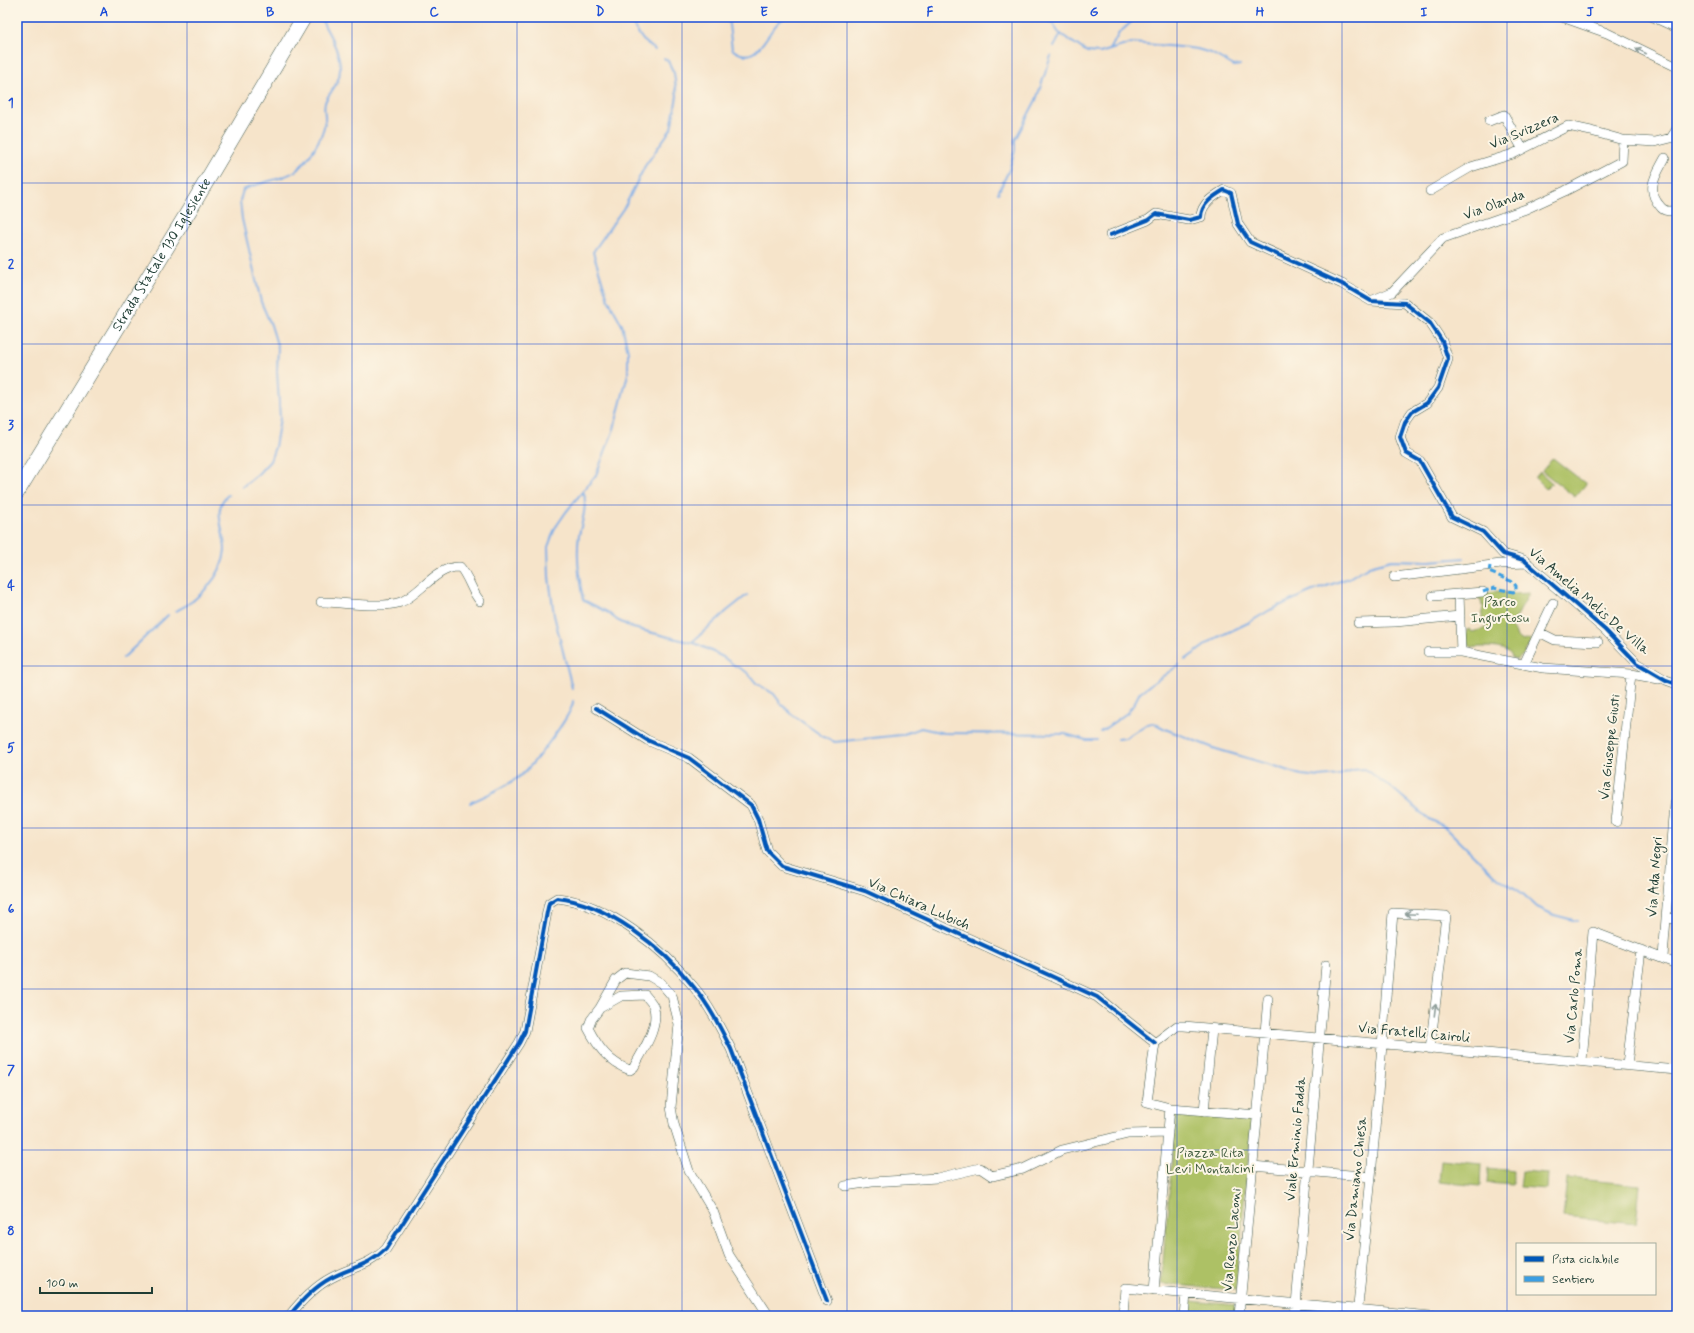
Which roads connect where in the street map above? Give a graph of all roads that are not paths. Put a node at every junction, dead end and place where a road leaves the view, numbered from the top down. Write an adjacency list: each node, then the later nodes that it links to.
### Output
1 (304, 17): 15 (highway, Strada Statale 130 Iglesiente)
2 (1562, 17): 5 (street, one-way to 2)
3 (1653, 17): 4 (street)
4 (1677, 28)
5 (1677, 67)
6 (1489, 121): 9 (street)
7 (1677, 129): 8 (street, Via Svizzera)
8 (1623, 140): 9 (street, Via Svizzera); 14 (street, Via Olanda)
9 (1522, 148): 11 (street, Via Svizzera)
10 (1665, 158): 12 (street)
11 (1430, 191)
12 (1677, 209)
13 (1110, 235): 14 (street)
14 (1371, 301): 16 (street, Via Amelia Melis De Villa)
15 (17, 492)
16 (1528, 563): 17 (street); 32 (street, Via Amelia Melis De Villa)
17 (1394, 577)
18 (1483, 592): 19 (street)
19 (1459, 594): 20 (street); 24 (street)
20 (1433, 596)
21 (480, 601): 22 (street)
22 (321, 602)
23 (1553, 603): 26 (street)
24 (1460, 616): 25 (street); 29 (street)
25 (1358, 623)
26 (1539, 632): 27 (street); 30 (street)
27 (1598, 642)
28 (1428, 652): 29 (street)
29 (1461, 652): 30 (street)
30 (1524, 664): 31 (street)
31 (1631, 674): 32 (street); 36 (street, Via Giuseppe Giusti)
32 (1666, 680): 33 (street, Via Amelia Melis De Villa)
33 (1677, 684)
34 (596, 708): 49 (street, Via Chiara Lubich)
35 (1677, 799): 37 (street, Via Ada Negri)
36 (1616, 822)
37 (1674, 867): 38 (street, Via Ada Negri)
38 (1666, 918): 39 (street); 41 (street, Via Ada Negri)
39 (1677, 919)
40 (1641, 950): 41 (street); 52 (street, Via Carlo Poma); 53 (street)
41 (1663, 957): 42 (street)
42 (1677, 964)
43 (1326, 965): 48 (street, Viale Erminio Fadda)
44 (1268, 999): 47 (street, Via Renzo Laconi)
45 (600, 1008): 45 (street); 71 (street)
46 (1212, 1028): 47 (street, Via Fratelli Cairoli); 49 (street, Via Fratelli Cairoli); 56 (street)
47 (1265, 1034): 48 (street, Via Fratelli Cairoli); 57 (street, Via Renzo Laconi)
48 (1320, 1038): 50 (street, Via Fratelli Cairoli); 60 (street, Viale Erminio Fadda)
49 (1155, 1043): 55 (street)
50 (1382, 1044): 51 (street, Via Fratelli Cairoli); 51 (street, Via Damiano Chiesa, one-way to 50); 61 (street, Via Damiano Chiesa)
51 (1430, 1049): 52 (street, Via Fratelli Cairoli)
52 (1582, 1061): 53 (street, Via Fratelli Cairoli)
53 (1627, 1065): 54 (street, Via Fratelli Cairoli)
54 (1677, 1070)
55 (1170, 1108): 56 (street); 58 (street)
56 (1204, 1111): 57 (street)
57 (1258, 1115): 59 (street, Via Renzo Laconi)
58 (1168, 1133): 62 (street); 63 (street)
59 (1253, 1166): 60 (street); 65 (street, Via Renzo Laconi)
60 (1308, 1172): 61 (street); 67 (street, Viale Erminio Fadda)
61 (1371, 1177): 68 (street, Via Damiano Chiesa)
62 (845, 1186)
63 (1154, 1291): 64 (street); 72 (street)
64 (1186, 1294): 65 (street); 73 (street)
65 (1240, 1299): 67 (street); 74 (street, Via Renzo Laconi)
66 (826, 1301): 70 (street)
67 (1296, 1304): 68 (street); 75 (street, Viale Erminio Fadda)
68 (1357, 1313): 69 (street)
69 (1414, 1315): 76 (street)
70 (290, 1316)
71 (769, 1316)
72 (1123, 1316)
73 (1184, 1316)
74 (1239, 1316)
75 (1295, 1316)
76 (1431, 1316)

